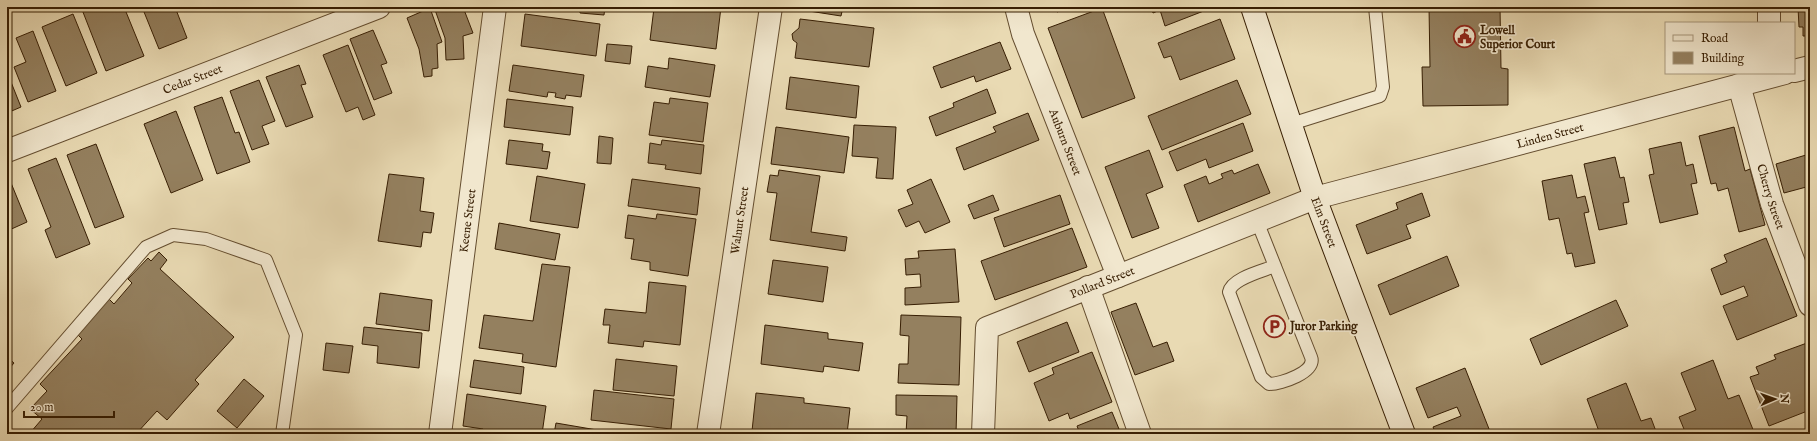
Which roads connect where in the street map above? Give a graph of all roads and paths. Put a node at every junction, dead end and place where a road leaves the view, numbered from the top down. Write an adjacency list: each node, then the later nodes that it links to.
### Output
1 (379, 7): 14 (street, Cedar Street)
2 (495, 7): 23 (street, Keene Street)
3 (770, 7): 24 (street, Walnut Street)
4 (1016, 7): 18 (street, Auburn Street)
5 (1252, 7): 13 (street, Elm Street)
6 (1375, 7): 13 (lane)
7 (1768, 7): 8 (street)
8 (1769, 22)
9 (1810, 67): 10 (street)
10 (1795, 71)
11 (1774, 74): 12 (street, Linden Street)
12 (1739, 85): 15 (street, Linden Street); 20 (street, Cherry Street)
13 (1291, 124): 15 (street, Elm Street)
14 (7, 151)
15 (1315, 198): 16 (street, Pollard Street); 27 (street, Elm Street)
16 (1257, 221): 17 (lane); 18 (street, Pollard Street)
17 (1275, 266): 17 (lane)
18 (1118, 276): 19 (street, Pollard Street)
19 (1088, 287): 25 (street, Pollard Street); 26 (street)
20 (1810, 305)
21 (7, 408): 22 (lane)
22 (282, 434)
23 (440, 434)
24 (708, 434)
25 (983, 434)
26 (1140, 434)
27 (1404, 434)

